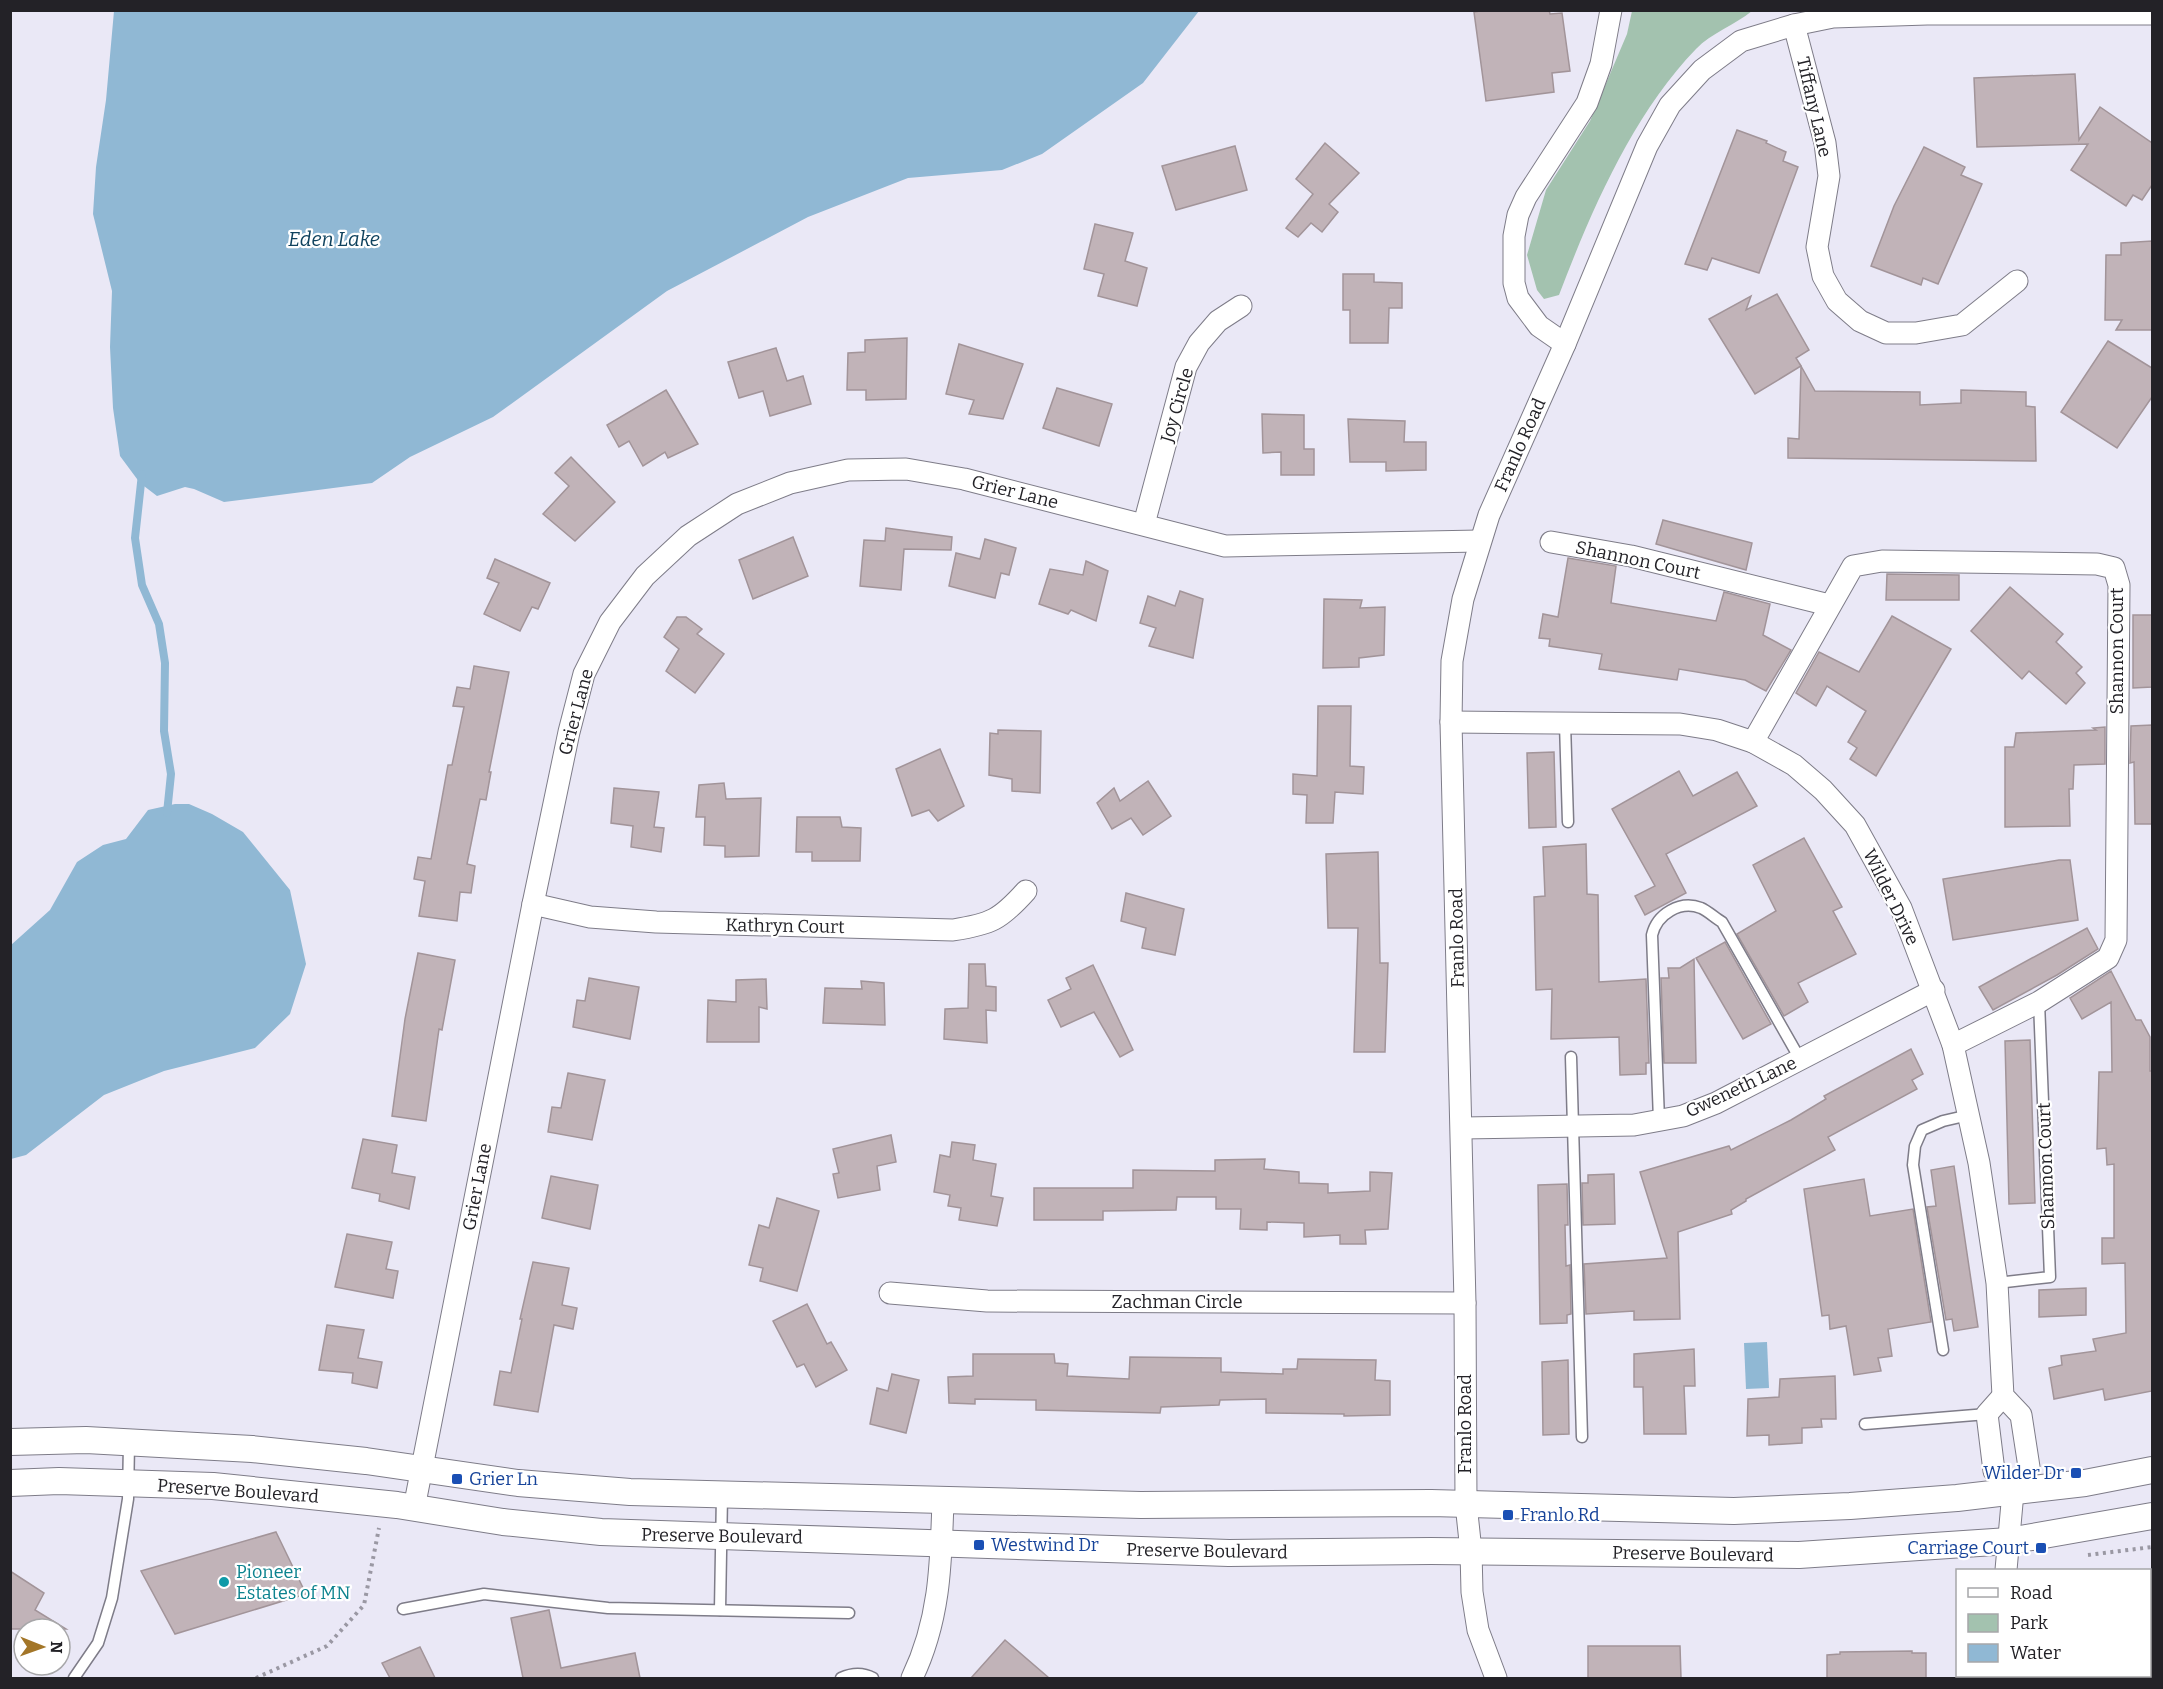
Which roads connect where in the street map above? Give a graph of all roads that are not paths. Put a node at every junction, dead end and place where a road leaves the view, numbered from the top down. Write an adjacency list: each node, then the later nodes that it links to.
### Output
1 (1611, 10): 6 (street)
2 (2152, 14): 3 (street, Franlo Road)
3 (1794, 18): 4 (street, Tiffany Lane); 6 (street, Franlo Road)
4 (2017, 281)
5 (1241, 306): 7 (street, Joy Circle)
6 (1564, 344): 8 (street, Franlo Road)
7 (1144, 524): 8 (street, Grier Lane); 16 (street, Grier Lane)
8 (1479, 541): 11 (street, Franlo Road)
9 (1551, 542): 10 (street, Shannon Court)
10 (1829, 605): 13 (street, Shannon Court); 18 (street, Shannon Court)
11 (1452, 722): 12 (street, Wilder Drive); 25 (street, Franlo Road)
12 (1565, 723): 13 (street, Wilder Drive); 14 (lane)
13 (1753, 742): 17 (street, Wilder Drive)
14 (1568, 822)
15 (1026, 891): 16 (street, Kathryn Court)
16 (533, 904): 36 (street, Grier Lane)
17 (1934, 990): 19 (street, Wilder Drive); 21 (street, Gweneth Lane)
18 (2039, 1002): 19 (street, Shannon Court); 26 (lane, Shannon Court)
19 (1953, 1045): 22 (street, Wilder Drive)
20 (1571, 1057): 24 (lane)
21 (1800, 1059): 23 (street, Gweneth Lane); 23 (lane)
22 (1969, 1115): 26 (street, Wilder Drive); 29 (lane)
23 (1659, 1120): 24 (street, Gweneth Lane)
24 (1573, 1126): 25 (street, Gweneth Lane); 33 (lane)
25 (1462, 1128): 28 (street, Franlo Road)
26 (1997, 1283): 30 (street, Wilder Drive)
27 (890, 1293): 28 (street, Zachman Circle)
28 (1465, 1303): 43 (street, Franlo Road)
29 (1943, 1350)
30 (2003, 1396): 31 (street); 40 (street)
31 (1987, 1414): 32 (lane); 40 (street)
32 (1865, 1424)
33 (1582, 1437)
34 (10, 1442): 35 (street)
35 (129, 1442): 36 (street); 39 (lane)
36 (422, 1469): 41 (street); 44 (street, Grier Lane)
37 (2152, 1470): 40 (street)
38 (10, 1483): 39 (street, Preserve Boulevard)
39 (129, 1483): 44 (street, Preserve Boulevard); 54 (lane)
40 (2013, 1492): 43 (street); 47 (street)
41 (722, 1495): 42 (street); 46 (lane)
42 (943, 1500): 43 (street); 48 (street)
43 (1466, 1504): 49 (street, Franlo Road)
44 (414, 1508): 46 (street, Preserve Boulevard)
45 (2152, 1516): 47 (street, Preserve Boulevard)
46 (721, 1536): 48 (street, Preserve Boulevard); 52 (lane)
47 (2009, 1541): 49 (street, Preserve Boulevard); 50 (street)
48 (942, 1544): 49 (street, Preserve Boulevard); 57 (street)
49 (1471, 1551): 58 (street, Franlo Road)
50 (2007, 1569)
51 (403, 1609): 52 (lane)
52 (720, 1610): 53 (lane)
53 (849, 1613)
54 (74, 1678)
55 (841, 1678): 56 (lane)
56 (873, 1678)
57 (912, 1678)
58 (1496, 1678)

